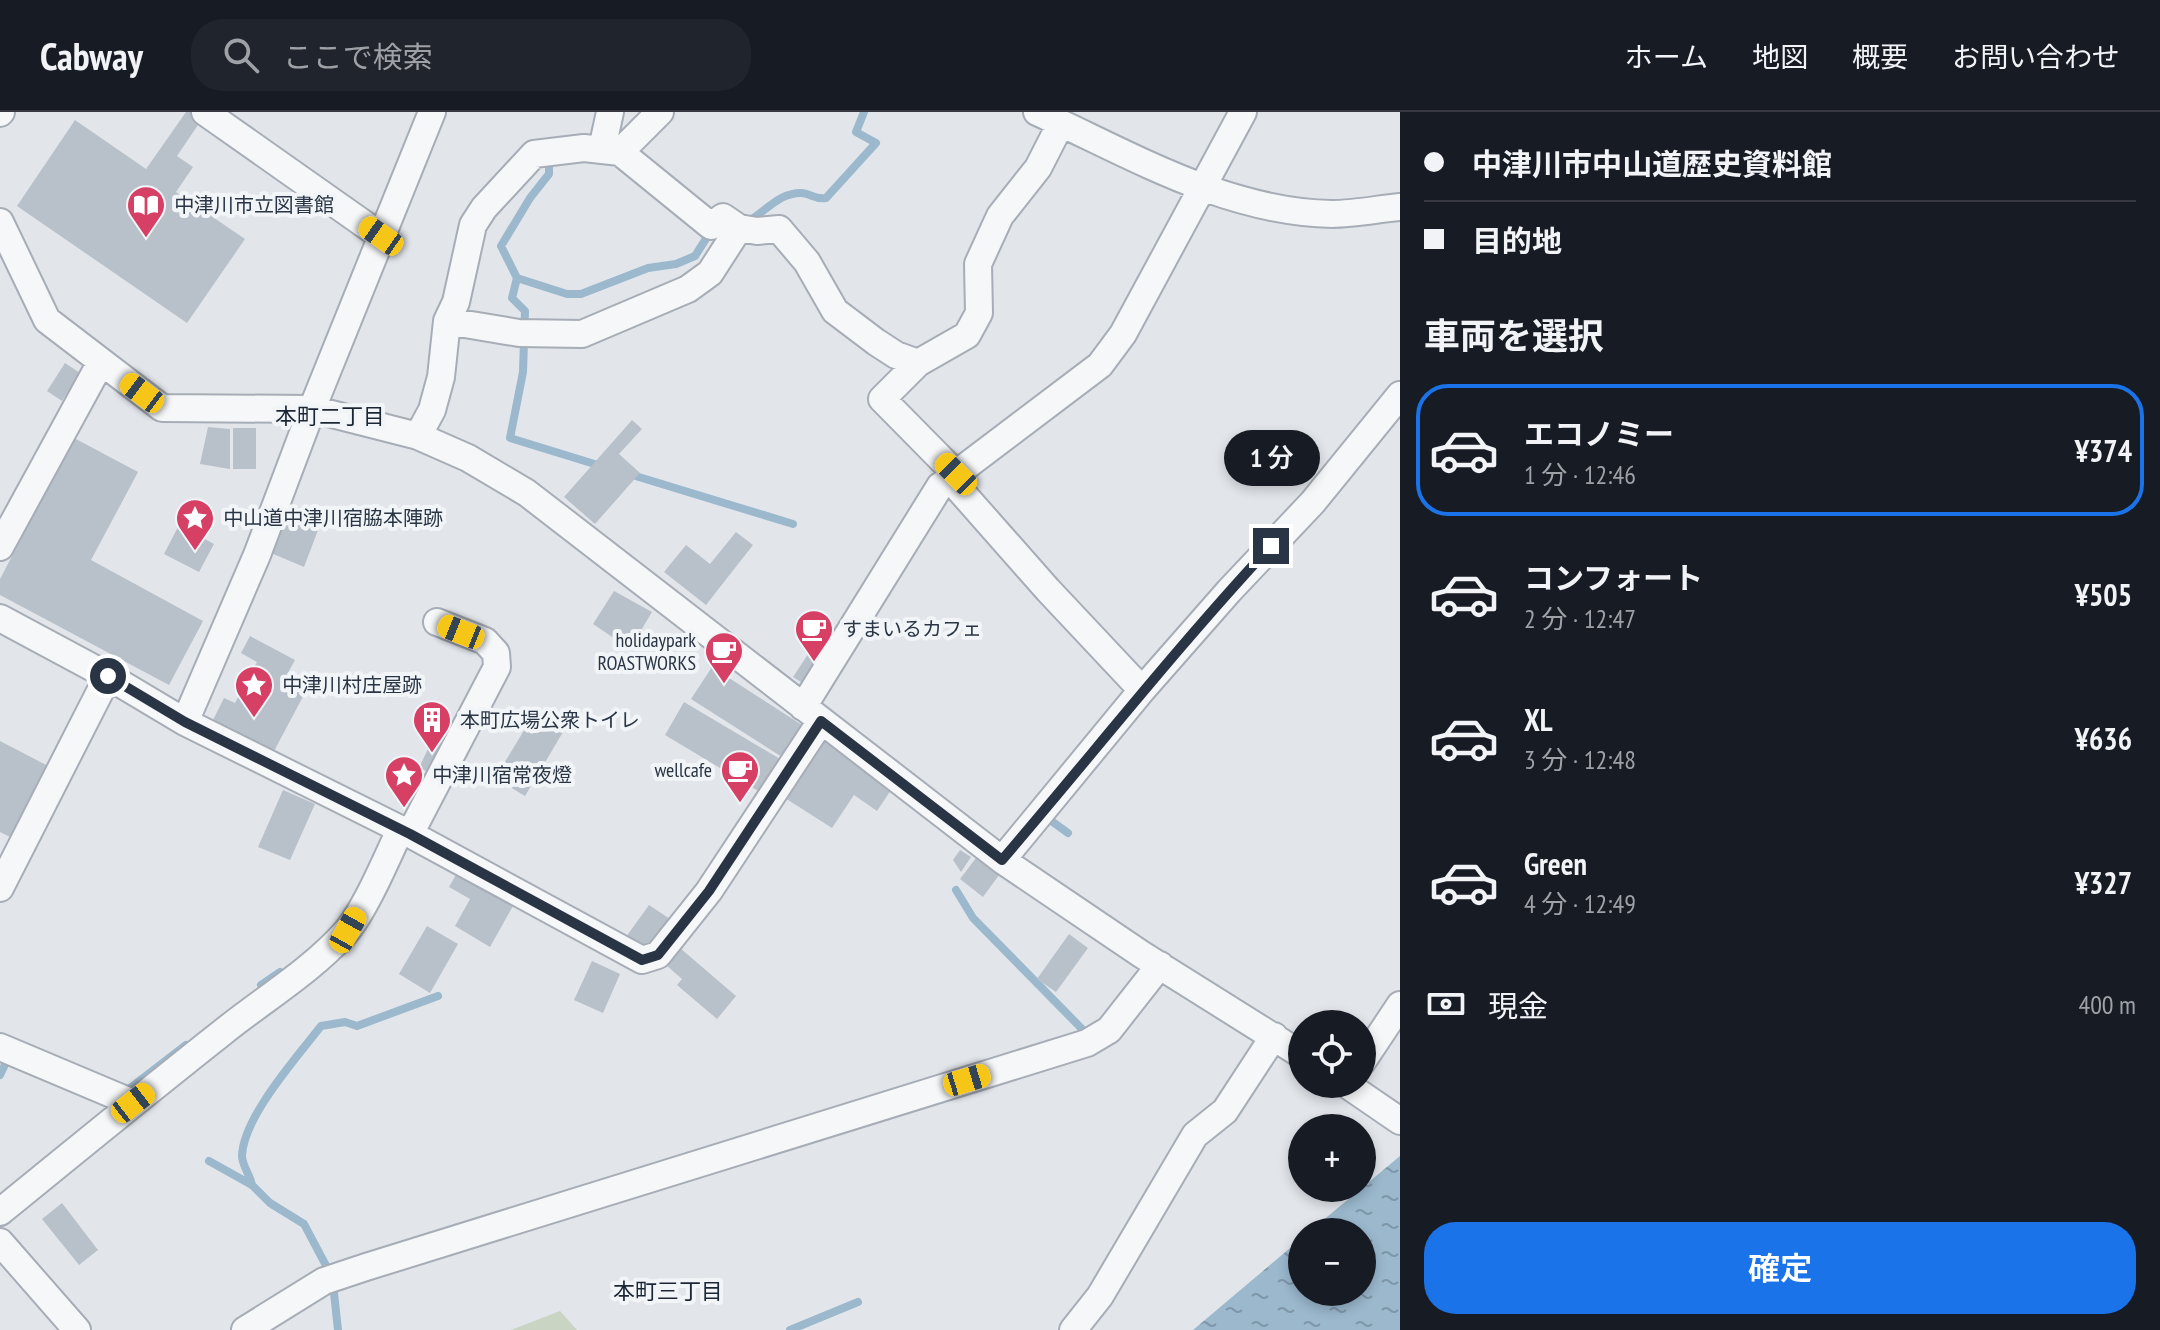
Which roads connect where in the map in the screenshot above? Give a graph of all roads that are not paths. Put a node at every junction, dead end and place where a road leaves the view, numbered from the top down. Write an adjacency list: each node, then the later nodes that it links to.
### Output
1 (205, 112): 12 (street)
2 (432, 112): 12 (street)
3 (610, 112): 7 (street)
4 (660, 112): 7 (street)
5 (1243, 112): 8 (street)
6 (1059, 118): 8 (street); 15 (street)
7 (611, 150): 11 (street); 13 (street)
8 (1201, 188): 9 (street); 19 (street)
9 (1400, 207)
10 (0, 222): 14 (street)
11 (737, 226): 13 (street); 15 (street)
12 (381, 236): 17 (street)
13 (447, 321): 18 (street)
14 (101, 362): 17 (street); 20 (street)
15 (918, 363): 19 (street)
16 (1400, 395): 24 (street)
17 (312, 409): 18 (street); 26 (street)
18 (418, 436): 25 (street)
19 (953, 476): 24 (street); 25 (street)
20 (0, 547)
21 (0, 618): 23 (street)
22 (437, 622): 27 (street)
23 (108, 676): 26 (street); 29 (street)
24 (1142, 690): 28 (street)
25 (812, 714): 27 (street); 28 (street)
26 (185, 722): 27 (street)
27 (405, 832): 37 (street)
28 (1002, 860): 30 (street)
29 (0, 888)
30 (1160, 965): 32 (street); 42 (street)
31 (1400, 1005): 33 (street)
32 (1274, 1036): 34 (street); 43 (street)
33 (1376, 1041)
34 (1288, 1046)
35 (0, 1047): 37 (street)
36 (1366, 1098): 38 (street)
37 (133, 1103): 39 (street)
38 (1400, 1121)
39 (0, 1212)
40 (0, 1242): 41 (street)
41 (77, 1330)
42 (245, 1330)
43 (1073, 1330)

